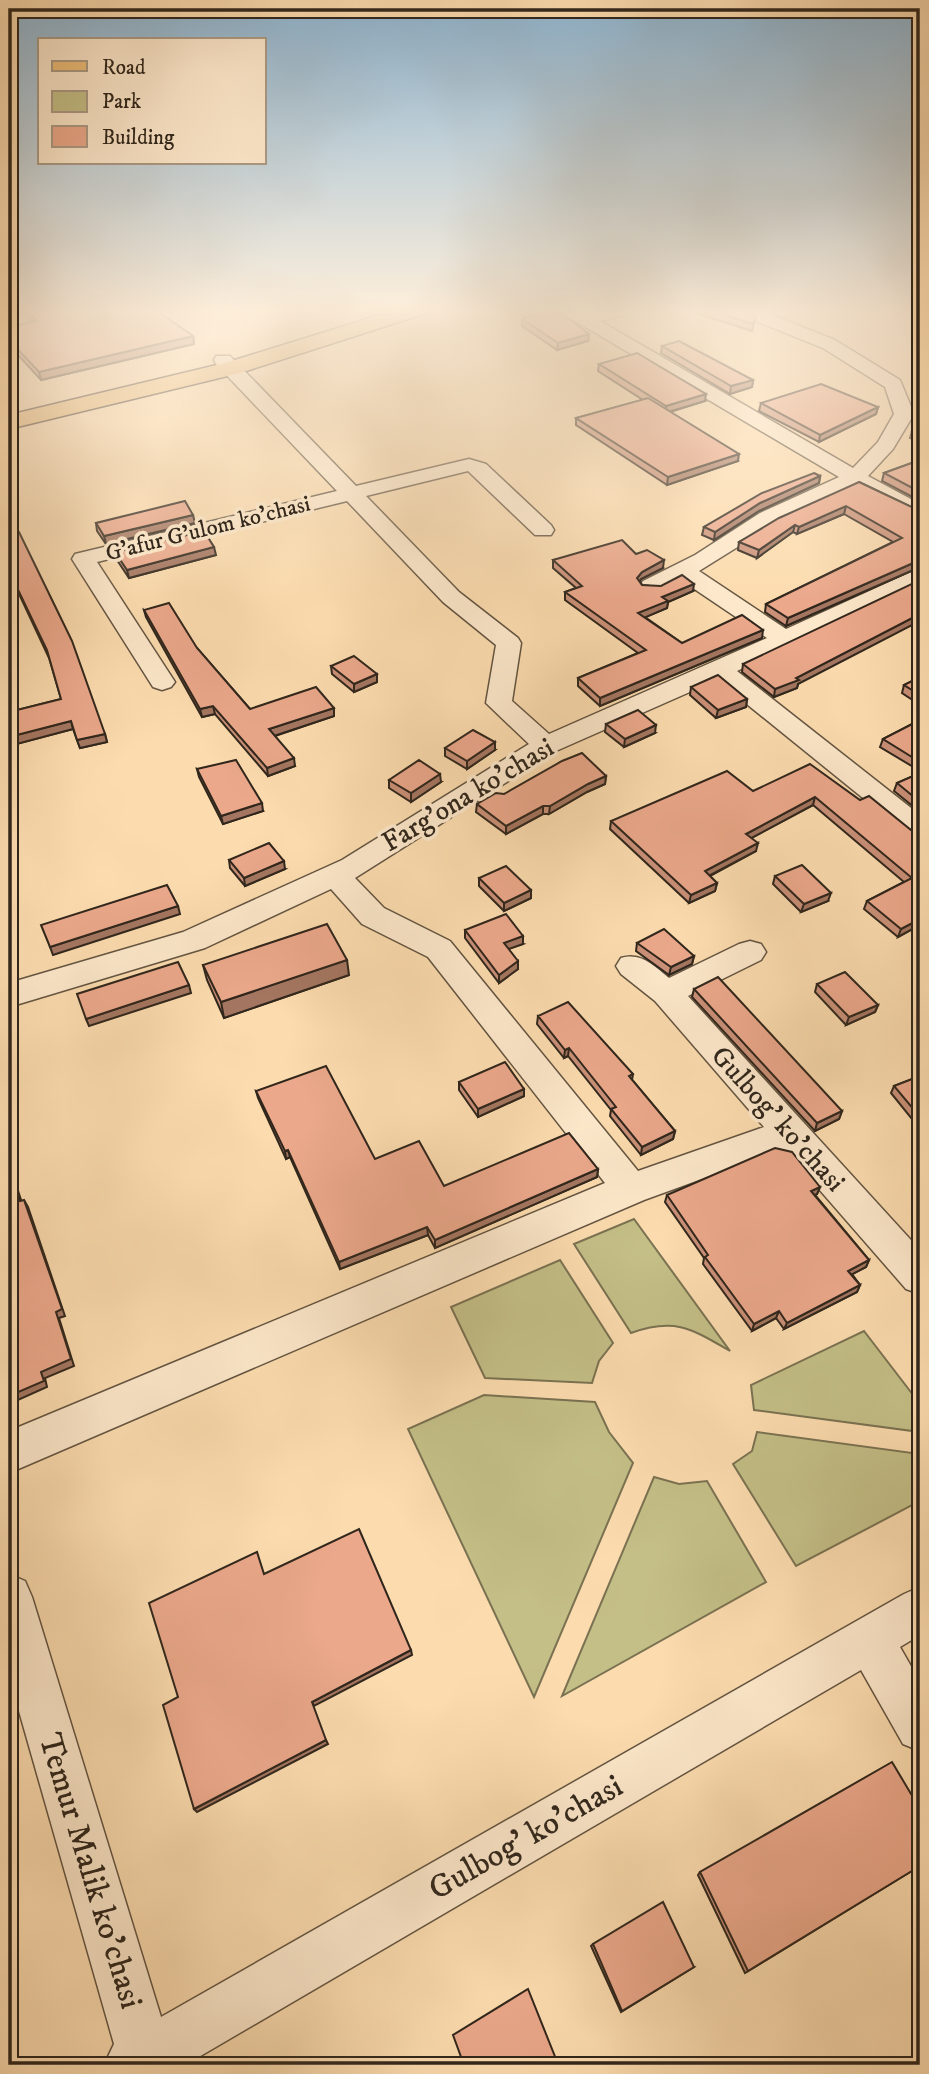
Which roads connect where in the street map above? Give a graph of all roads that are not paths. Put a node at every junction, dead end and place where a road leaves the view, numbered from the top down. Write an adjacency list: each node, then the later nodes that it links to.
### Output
1 (37, 406): 6 (main road)
2 (70, 406): 7 (main road)
3 (268, 406): 9 (street, G'afur G'ulom ko'chasi)
4 (734, 406): 8 (street)
5 (901, 406): 8 (street)
6 (9, 412)
7 (9, 422)
8 (856, 477): 10 (street); 12 (street)
9 (353, 494): 11 (street, G'afur G'ulom ko'chasi); 17 (street, G'afur G'ulom ko'chasi); 18 (street, G'afur G'ulom ko'chasi)
10 (920, 513)
11 (543, 530)
12 (682, 570): 14 (street); 15 (street)
13 (920, 575): 15 (street, Farg'ona ko'chasi)
14 (651, 586)
15 (786, 640): 16 (street, Farg'ona ko'chasi)
16 (720, 670): 18 (street, Farg'ona ko'chasi); 19 (street)
17 (162, 682)
18 (546, 745): 20 (street, Farg'ona ko'chasi)
19 (920, 829)
20 (335, 875): 24 (street, Farg'ona ko'chasi); 26 (street)
21 (750, 951): 23 (street)
22 (632, 966): 23 (street, Gulbog' ko'chasi)
23 (666, 993): 25 (street, Gulbog' ko'chasi)
24 (9, 995)
25 (789, 1133): 26 (street); 27 (street, Gulbog' ko'chasi)
26 (631, 1189): 28 (street)
27 (920, 1277)
28 (9, 1452)
29 (9, 1597): 33 (street, Temur Malik ko'chasi)
30 (920, 1609): 31 (street, Gulbog' ko'chasi)
31 (869, 1640): 32 (street); 33 (street, Gulbog' ko'chasi)
32 (920, 1727)
33 (142, 2063)

